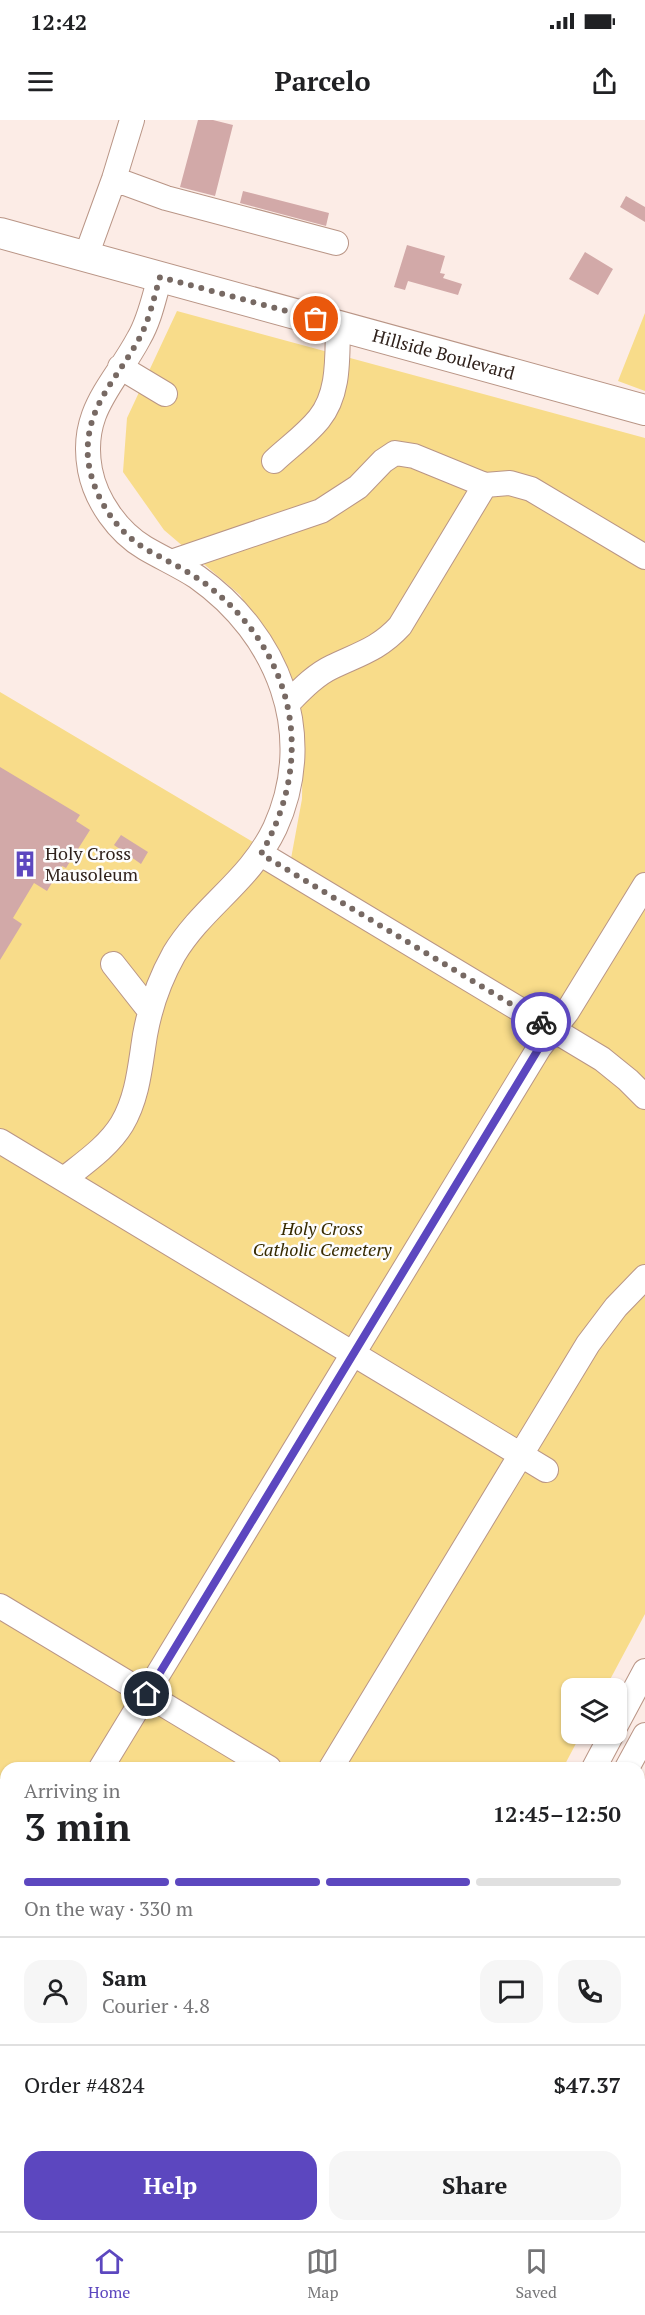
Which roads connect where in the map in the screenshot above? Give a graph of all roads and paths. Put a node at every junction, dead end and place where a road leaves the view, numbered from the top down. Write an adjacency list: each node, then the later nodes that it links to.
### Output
1 (132, 120): 2 (street)
2 (114, 179): 4 (street); 5 (street)
3 (0, 233): 5 (main road, Hillside Boulevard)
4 (336, 243)
5 (86, 256): 6 (main road, Hillside Boulevard)
6 (160, 277): 7 (main road, Hillside Boulevard); 8 (street)
7 (338, 325): 10 (main road, Hillside Boulevard); 11 (street)
8 (120, 367): 9 (street); 14 (street)
9 (165, 394)
10 (645, 410)
11 (274, 460)
12 (485, 486): 13 (street); 14 (street); 15 (street)
13 (645, 557)
14 (171, 562): 15 (street)
15 (288, 703): 16 (street)
16 (261, 854): 19 (street); 20 (street)
17 (645, 885): 20 (street)
18 (113, 964): 19 (street)
19 (150, 1011): 23 (street)
20 (554, 1030): 21 (street); 25 (street)
21 (645, 1097)
22 (0, 1142): 23 (street)
23 (64, 1179): 25 (street)
24 (645, 1277): 26 (street)
25 (353, 1354): 26 (street); 30 (street)
26 (521, 1455): 27 (street); 36 (street)
27 (546, 1470)
28 (0, 1606): 30 (street)
29 (645, 1671): 31 (street)
30 (147, 1694): 34 (street); 35 (street)
31 (627, 1705)
32 (645, 1735): 38 (street)
33 (607, 1744): 37 (street)
34 (105, 1762)
35 (259, 1762)
36 (335, 1762)
37 (597, 1762)
38 (630, 1762)

